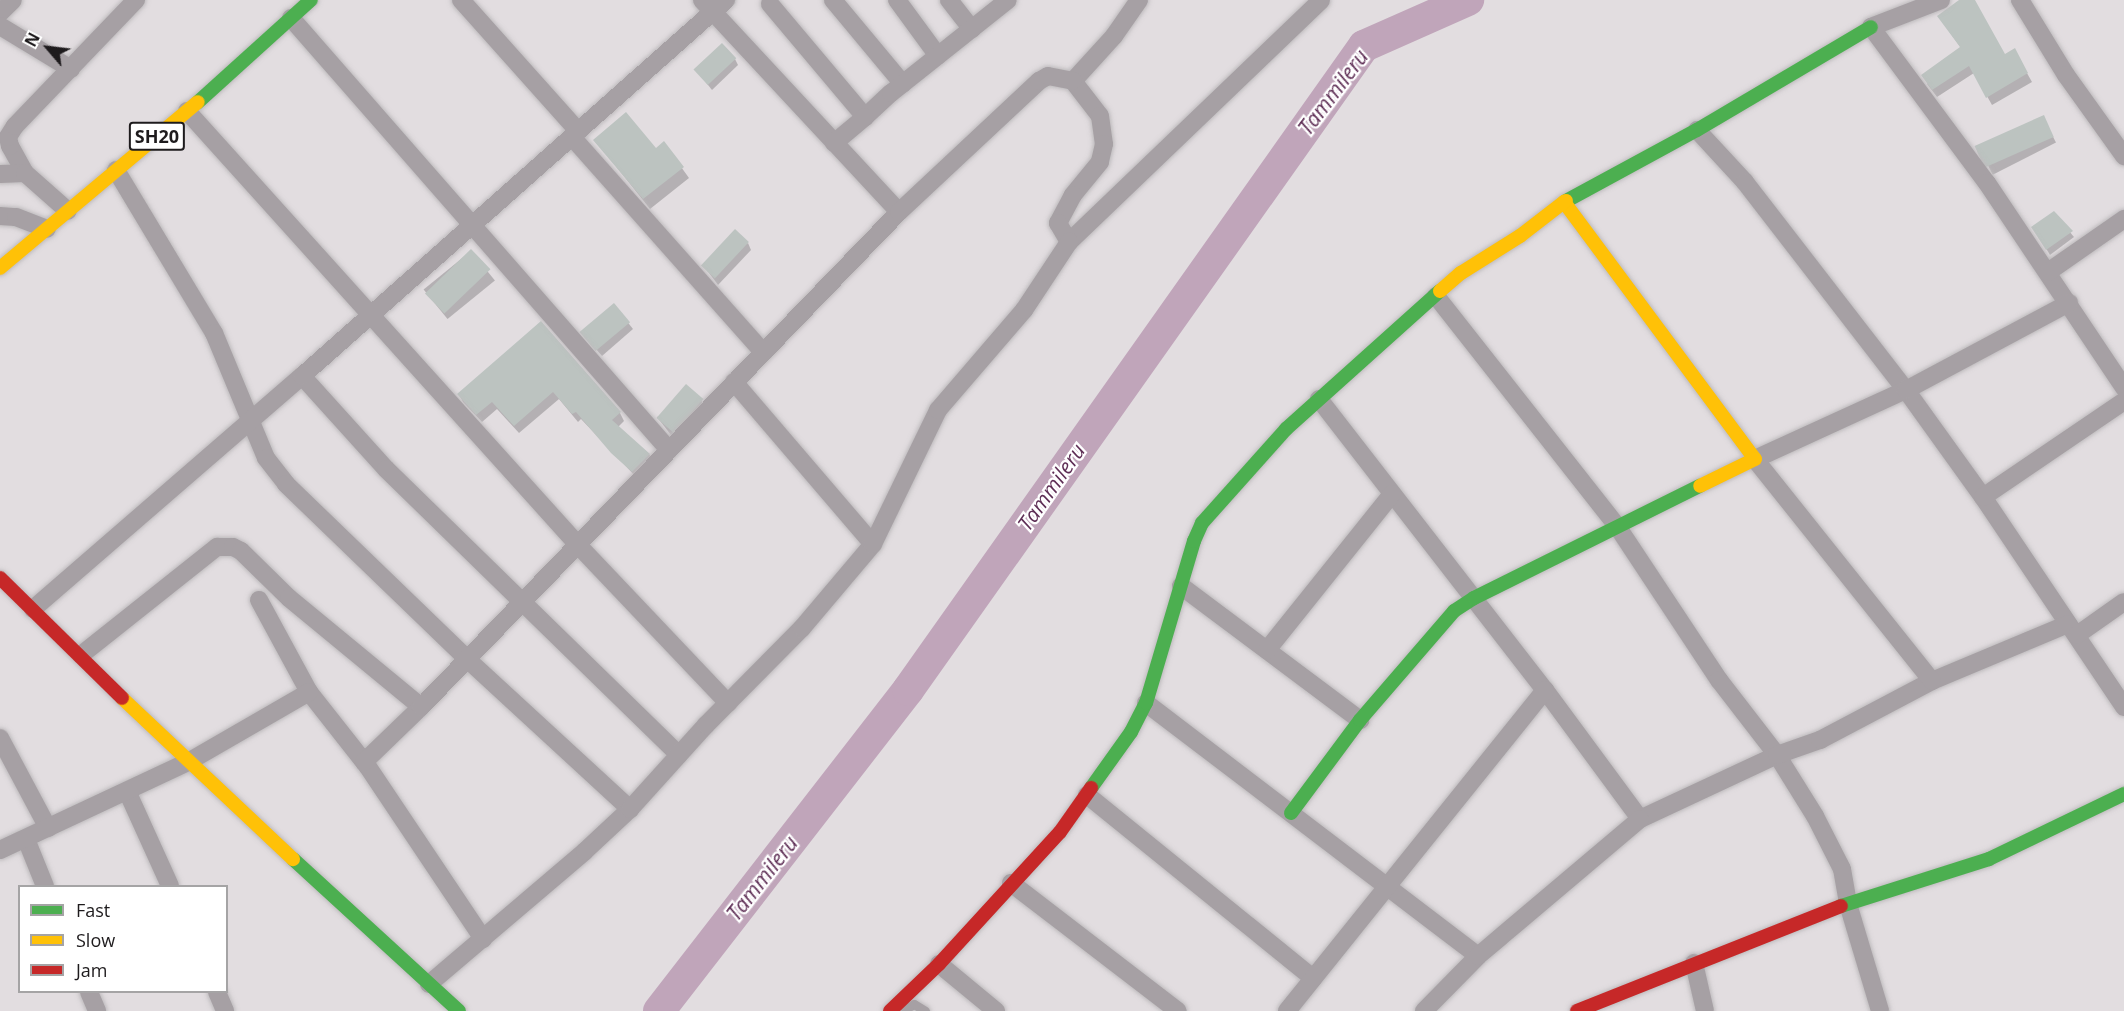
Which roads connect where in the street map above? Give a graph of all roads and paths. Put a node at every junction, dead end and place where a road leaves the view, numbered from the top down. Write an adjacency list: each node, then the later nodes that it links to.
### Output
1 (13, 0): 15 (street)
2 (136, 0): 21 (street)
3 (310, 0): 16 (street, SH20)
4 (461, 0): 27 (street)
5 (833, 0): 23 (street)
6 (897, 0): 20 (street)
7 (949, 0): 19 (street)
8 (1008, 0): 19 (street)
9 (1139, 0): 22 (street)
10 (1321, 0): 40 (street)
11 (1941, 0): 18 (street)
12 (2020, 0): 29 (street)
13 (714, 4): 27 (street); 28 (street)
14 (770, 4): 25 (street)
15 (0, 13)
16 (291, 18): 24 (street, SH20); 38 (street)
17 (0, 26): 21 (street)
18 (1871, 27): 26 (street); 42 (street)
19 (972, 29): 20 (street)
20 (938, 56): 23 (street)
21 (71, 69): 31 (street)
22 (1073, 81): 35 (street); 40 (street)
23 (903, 84): 25 (street)
24 (186, 111): 30 (street, SH20); 45 (street)
25 (865, 117): 28 (street)
26 (1697, 130): 33 (street); 50 (street)
27 (575, 134): 38 (street); 46 (street)
28 (834, 143): 35 (street)
29 (2124, 156)
30 (116, 171): 34 (street, SH20); 53 (street)
31 (25, 173): 32 (street); 34 (street)
32 (0, 174)
33 (1564, 202): 43 (street); 55 (street)
34 (68, 211): 39 (street, SH20)
35 (899, 212): 46 (street)
36 (0, 216): 39 (street)
37 (2124, 219): 42 (street)
38 (472, 225): 45 (street); 54 (street)
39 (47, 229): 41 (street, SH20)
40 (1069, 242): 59 (street)
41 (0, 268)
42 (2048, 272): 44 (street)
43 (1436, 296): 51 (street); 58 (street)
44 (2069, 303): 49 (street); 50 (street)
45 (369, 314): 47 (street); 60 (street)
46 (763, 352): 48 (street)
47 (302, 376): 53 (street); 65 (street)
48 (734, 382): 54 (street); 59 (street)
49 (2124, 388)
50 (1906, 390): 55 (street); 57 (street)
51 (1319, 399): 56 (street); 62 (street)
52 (2124, 400): 57 (street)
53 (250, 419): 67 (street); 71 (street)
54 (669, 450): 60 (street)
55 (1755, 459): 58 (street); 72 (street)
56 (1392, 494): 63 (street); 69 (street)
57 (1983, 497): 68 (street)
58 (1617, 526): 63 (street); 82 (street)
59 (873, 544): 75 (street)
60 (578, 545): 65 (street); 75 (street)
61 (0, 578): 67 (street)
62 (1181, 586): 69 (street); 76 (street)
63 (1474, 598): 73 (street); 79 (street)
64 (259, 600): 74 (street)
65 (524, 601): 71 (street); 81 (street)
66 (2124, 602): 68 (street)
67 (33, 609): 70 (street)
68 (2072, 629): 72 (street); 78 (street)
69 (1268, 650): 79 (street)
70 (81, 654): 77 (street); 83 (street)
71 (467, 659): 77 (street); 88 (street)
72 (1932, 681): 82 (street)
73 (1545, 690): 90 (street); 97 (street)
74 (309, 692): 83 (street); 84 (street)
75 (728, 703): 81 (street)
76 (1146, 703): 87 (street); 89 (street)
77 (421, 707): 84 (street)
78 (2124, 707)
79 (1360, 720): 89 (street)
80 (0, 738): 91 (street)
81 (679, 755): 88 (street)
82 (1777, 755): 90 (street); 98 (street)
83 (188, 762): 85 (street); 104 (street)
84 (364, 762): 99 (street)
85 (127, 791): 91 (street); 96 (street)
86 (2124, 794): 98 (street)
87 (1087, 795): 94 (street); 103 (street)
88 (630, 809): 99 (street)
89 (1291, 813): 97 (street)
90 (1640, 819): 100 (street)
91 (48, 828): 92 (street)
92 (26, 839): 93 (street); 95 (street)
93 (0, 850)
94 (1011, 883): 102 (street); 114 (street)
95 (45, 885)
96 (170, 885)
97 (1387, 886): 100 (street); 103 (street)
98 (1848, 903): 101 (street); 119 (street)
99 (483, 939): 104 (street)
100 (1478, 956): 116 (street)
101 (1694, 963): 117 (street); 118 (street)
102 (939, 964): 110 (street); 113 (street)
103 (1313, 978): 115 (street)
104 (429, 984): 107 (street)
105 (89, 993): 108 (street)
106 (217, 993): 109 (street)
107 (455, 1007)
108 (97, 1011)
109 (225, 1011)
110 (890, 1011)
111 (903, 1011): 112 (lane)
112 (925, 1011)
113 (996, 1011)
114 (1178, 1011)
115 (1287, 1011)
116 (1424, 1011)
117 (1577, 1011)
118 (1705, 1011)
119 (1880, 1011)

